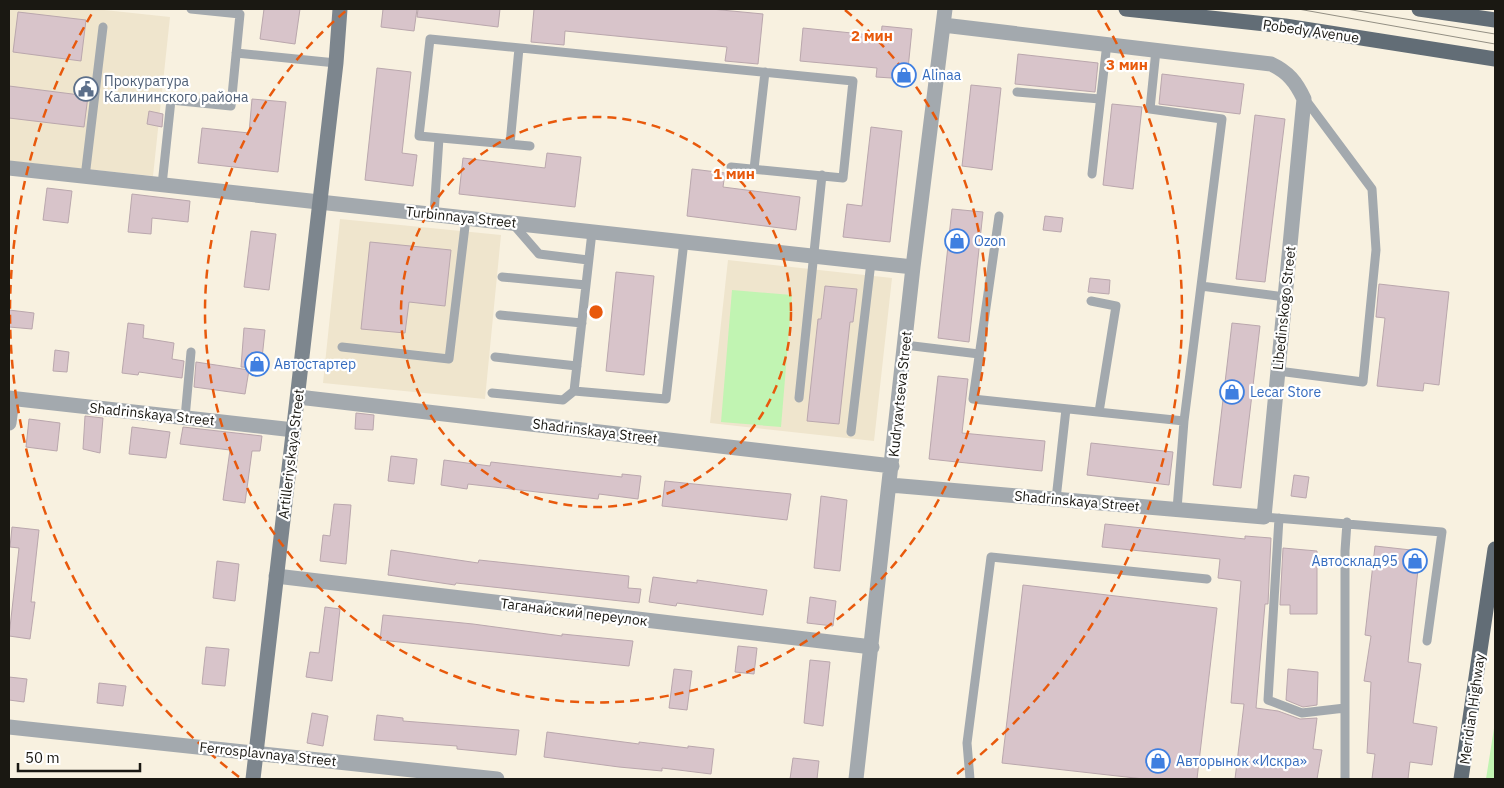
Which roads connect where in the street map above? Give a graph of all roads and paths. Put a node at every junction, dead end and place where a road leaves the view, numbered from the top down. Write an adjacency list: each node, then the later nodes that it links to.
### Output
1 (191, 9): 12 (lane)
2 (340, 9): 14 (street, Artilleriyskaya Street)
3 (945, 9): 7 (street, Kudryavtseva Street)
4 (1126, 9): 13 (main road, Pobedy Avenue)
5 (1419, 9): 6 (main road)
6 (1495, 20)
7 (943, 24): 9 (street); 39 (street, Kudryavtseva Street)
8 (103, 27): 27 (lane)
9 (1107, 43): 11 (street); 18 (lane)
10 (519, 48): 15 (lane); 19 (lane); 20 (lane)
11 (1156, 50): 17 (street); 42 (lane)
12 (236, 53): 14 (lane); 28 (lane)
13 (1495, 59)
14 (336, 63): 29 (street, Artilleriyskaya Street)
15 (765, 72): 24 (lane); 26 (lane)
16 (1017, 92): 18 (lane)
17 (1304, 99): 43 (street, Libedinskogo Street); 53 (lane)
18 (1100, 100): 25 (lane)
19 (439, 138): 20 (lane); 30 (lane)
20 (510, 144): 21 (lane)
21 (530, 146)
22 (731, 167): 24 (lane)
23 (9, 168): 27 (street, Turbinnaya Street)
24 (754, 169): 26 (lane)
25 (1092, 174)
26 (822, 175): 36 (lane)
27 (85, 177): 28 (street, Turbinnaya Street)
28 (162, 185): 29 (street, Turbinnaya Street)
29 (320, 202): 30 (street, Turbinnaya Street); 56 (street, Artilleriyskaya Street)
30 (434, 214): 32 (street, Turbinnaya Street)
31 (999, 216): 50 (lane)
32 (466, 218): 33 (street, Turbinnaya Street); 48 (lane)
33 (512, 223): 34 (street, Turbinnaya Street); 37 (lane)
34 (592, 232): 35 (street, Turbinnaya Street); 37 (lane)
35 (684, 241): 36 (street, Turbinnaya Street); 54 (lane)
36 (814, 256): 38 (street, Turbinnaya Street); 58 (lane)
37 (588, 260): 41 (lane)
38 (871, 262): 39 (street, Turbinnaya Street); 65 (lane)
39 (913, 267): 47 (street, Kudryavtseva Street)
40 (502, 278): 41 (lane)
41 (586, 285): 46 (lane)
42 (1201, 286): 43 (lane); 62 (lane)
43 (1285, 296): 53 (street, Libedinskogo Street)
44 (1091, 301): 60 (lane)
45 (500, 315): 46 (lane)
46 (582, 323): 52 (lane)
47 (905, 345): 50 (lane); 66 (street, Kudryavtseva Street)
48 (342, 347)
49 (190, 352): 61 (lane)
50 (979, 354): 59 (lane)
51 (496, 357): 52 (lane)
52 (577, 366): 54 (lane)
53 (1278, 371): 70 (street, Libedinskogo Street)
54 (574, 391): 55 (lane)
55 (492, 393)
56 (298, 397): 64 (street, Artilleriyskaya Street); 66 (street, Shadrinskaya Street)
57 (10, 398): 61 (street, Shadrinskaya Street); 63 (street)
58 (799, 398)
59 (1066, 409): 60 (lane); 68 (lane)
60 (1099, 412): 62 (lane)
61 (184, 418): 64 (street, Shadrinskaya Street)
62 (1184, 421): 69 (lane)
63 (9, 424)
64 (294, 430): 73 (street, Artilleriyskaya Street)
65 (851, 432)
66 (892, 466): 67 (street, Kudryavtseva Street)
67 (890, 485): 68 (street, Shadrinskaya Street); 76 (street, Kudryavtseva Street)
68 (1056, 499): 69 (street, Shadrinskaya Street)
69 (1177, 509): 70 (street, Shadrinskaya Street)
70 (1271, 517): 71 (lane); 77 (lane)
71 (1347, 522): 75 (lane); 77 (lane)
72 (1495, 549): 85 (main road, Meridian Highway)
73 (276, 576): 76 (street, Таганайский переулок); 79 (street, Artilleriyskaya Street)
74 (1207, 579): 83 (lane)
75 (1427, 641)
76 (872, 647): 82 (street, Kudryavtseva Street)
77 (1345, 708): 84 (lane)
78 (9, 727): 79 (street, Ferrosplavnaya Street)
79 (256, 752): 80 (street, Artilleriyskaya Street); 81 (street, Ferrosplavnaya Street)
80 (253, 779)
81 (497, 779)
82 (856, 779)
83 (970, 779)
84 (1345, 779)
85 (1461, 779)

